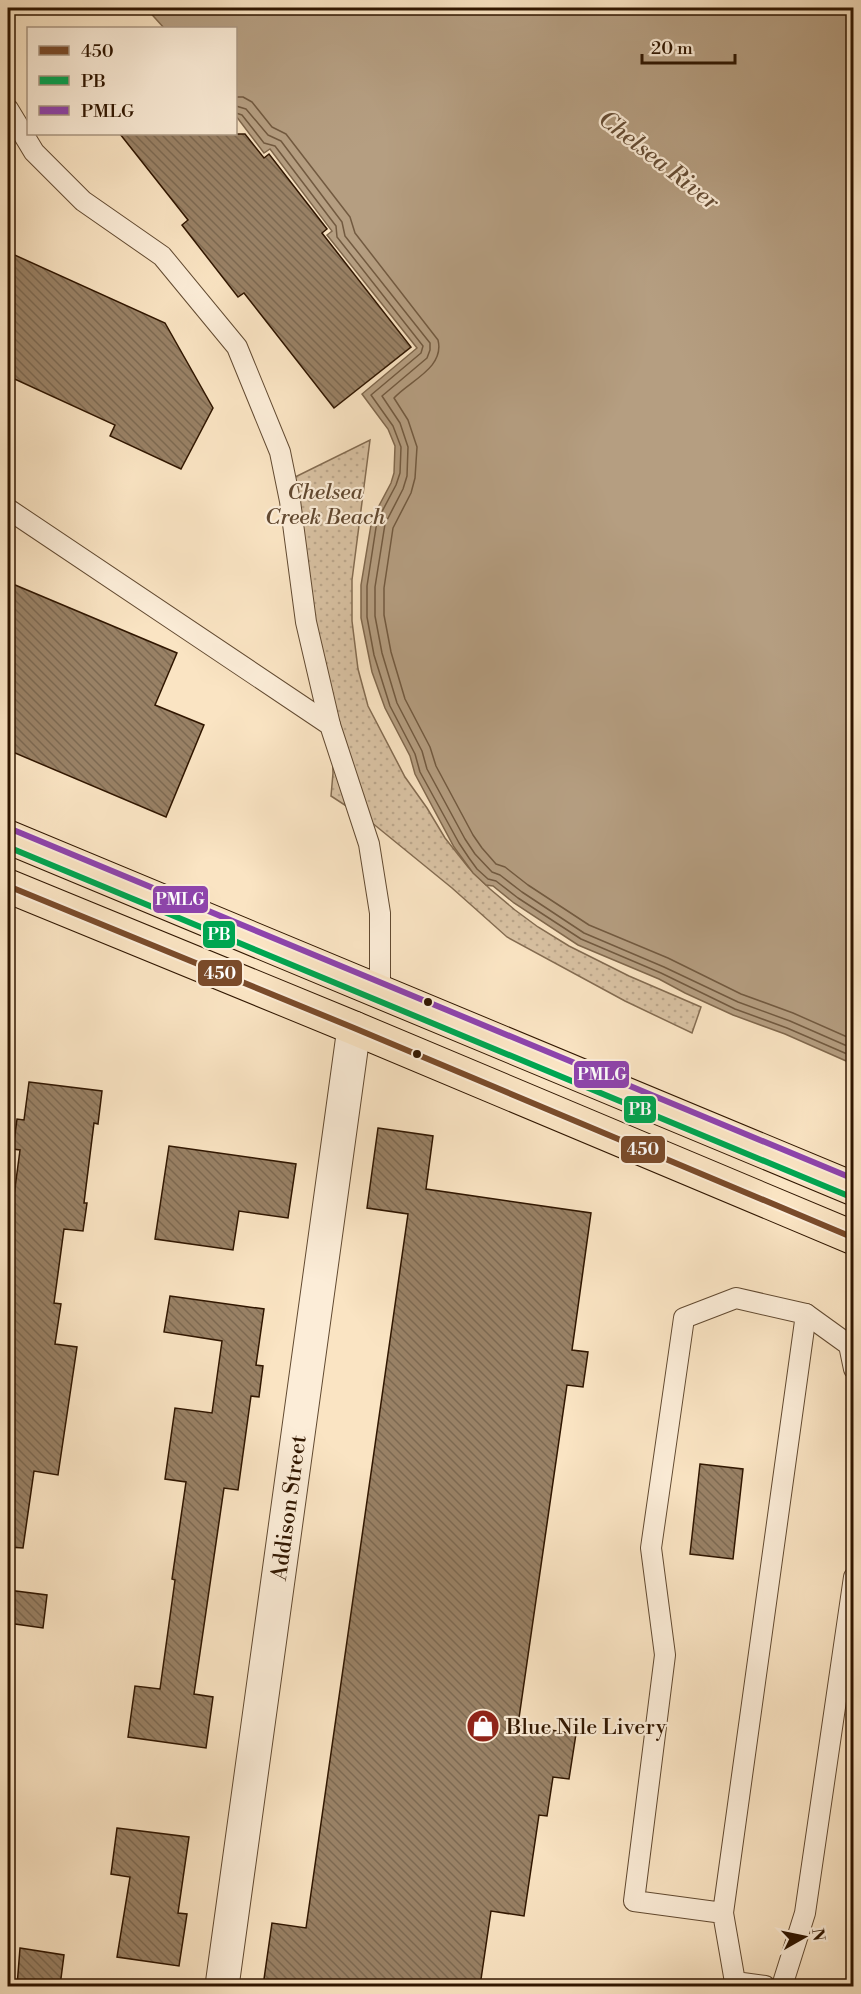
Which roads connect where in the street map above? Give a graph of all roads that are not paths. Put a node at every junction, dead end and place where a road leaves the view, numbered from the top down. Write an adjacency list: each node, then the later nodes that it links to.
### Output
1 (8, 109): 3 (lane)
2 (8, 509): 3 (lane)
3 (330, 724): 6 (lane)
4 (8, 837): 6 (highway)
5 (8, 886): 7 (highway)
6 (380, 992): 8 (highway)
7 (354, 1028): 9 (highway); 14 (street, Addison Street)
8 (854, 1189)
9 (854, 1238)
10 (806, 1314): 11 (lane); 13 (lane); 13 (lane)
11 (854, 1369)
12 (854, 1577): 16 (lane)
13 (723, 1913): 15 (lane)
14 (222, 1986)
15 (765, 1986)
16 (782, 1986)

